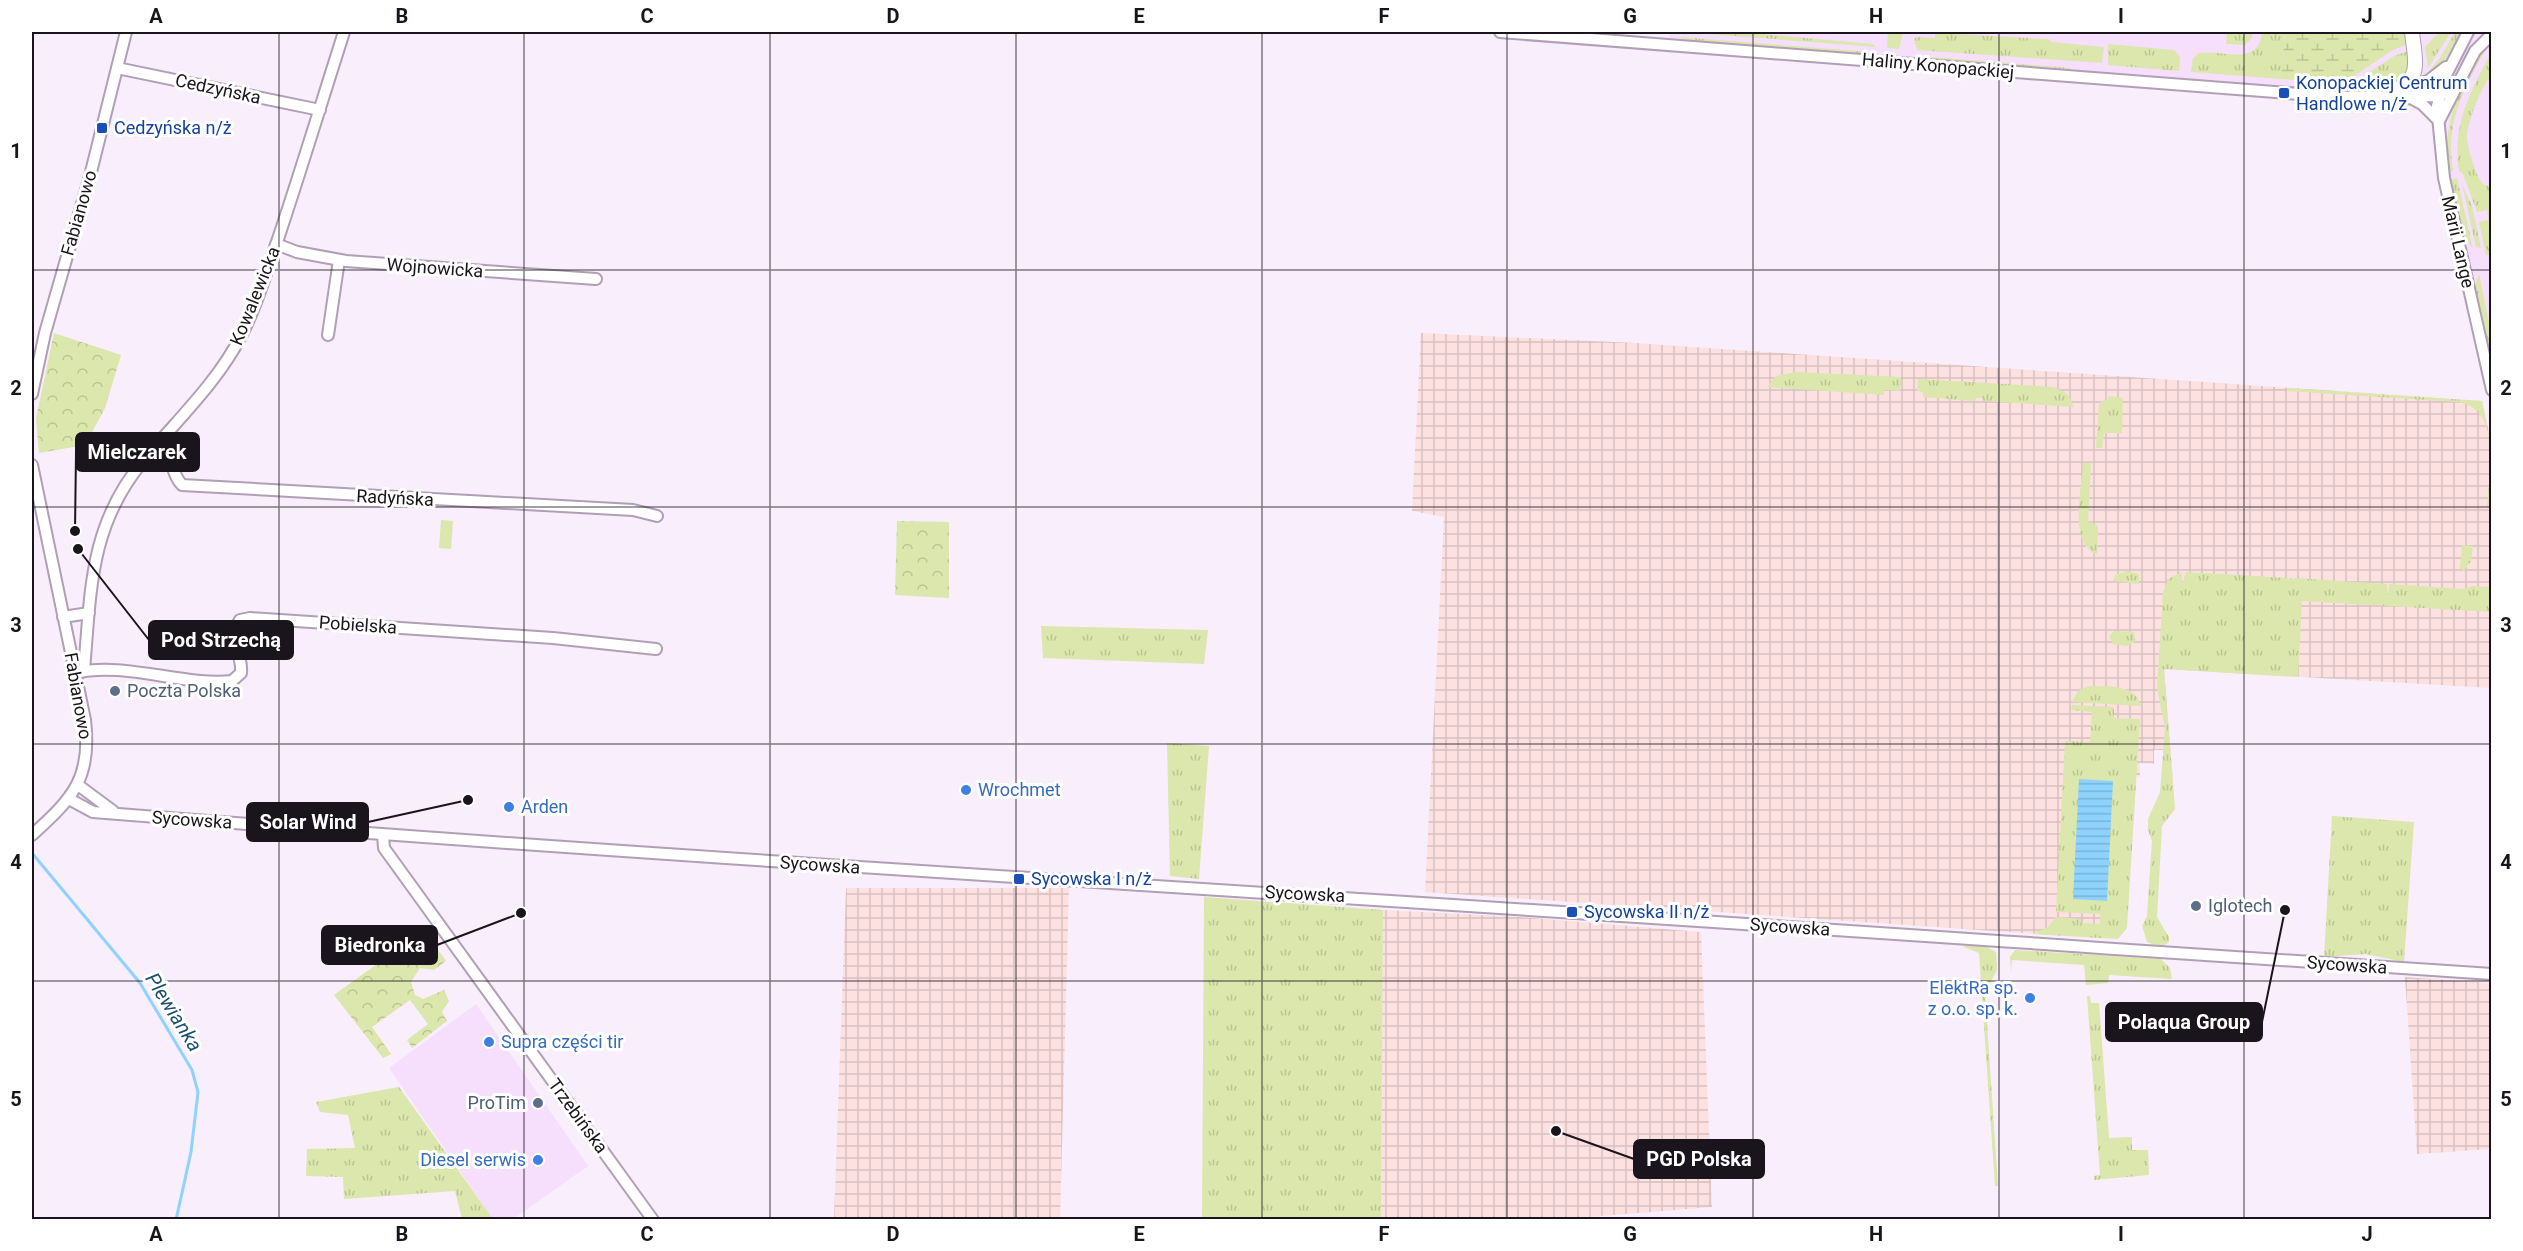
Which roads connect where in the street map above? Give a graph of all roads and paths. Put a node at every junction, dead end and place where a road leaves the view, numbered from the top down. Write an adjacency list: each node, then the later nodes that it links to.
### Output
1 (126, 32): 8 (street, Fabianowo)
2 (344, 32): 14 (street, Kowalewicka)
3 (1500, 32): 11 (street, Haliny Konopackiej)
4 (2412, 32): 10 (main road)
5 (2468, 32): 7 (street, Marii Lange)
6 (2492, 34): 9 (street)
7 (2451, 62): 10 (street, Haliny Konopackiej); 12 (street, Marii Lange)
8 (117, 68): 14 (street, Cedzyńska); 21 (street, Fabianowo)
9 (2456, 85): 12 (street); 15 (street)
10 (2398, 90): 11 (street, Haliny Konopackiej)
11 (2376, 96): 13 (street, Haliny Konopackiej)
12 (2439, 96): 13 (street, Haliny Konopackiej); 15 (street, Marii Lange)
13 (2410, 97): 15 (street)
14 (320, 110): 16 (street, Kowalewicka)
15 (2439, 121): 20 (street, Marii Lange)
16 (276, 244): 17 (street, Wojnowicka); 22 (street, Kowalewicka)
17 (339, 260): 18 (street, Wojnowicka); 19 (street)
18 (596, 279)
19 (328, 335)
20 (2492, 390)
21 (32, 394)
22 (161, 440): 24 (street, Radyńska); 25 (street, Kowalewicka)
23 (32, 465): 26 (street, Fabianowo)
24 (657, 516)
25 (89, 613): 26 (street); 28 (street, Kowalewicka)
26 (63, 617): 28 (street, Fabianowo)
27 (656, 649): 28 (street, Pobielska)
28 (80, 671): 29 (street, Fabianowo)
29 (78, 786): 30 (street, Fabianowo); 31 (street, Sycowska)
30 (69, 799): 31 (street, Sycowska); 33 (street, Fabianowo)
31 (119, 814): 32 (street, Sycowska)
32 (383, 834): 34 (street, Sycowska); 35 (street, Trzebińska)
33 (32, 835)
34 (2492, 974)
35 (653, 1220)

